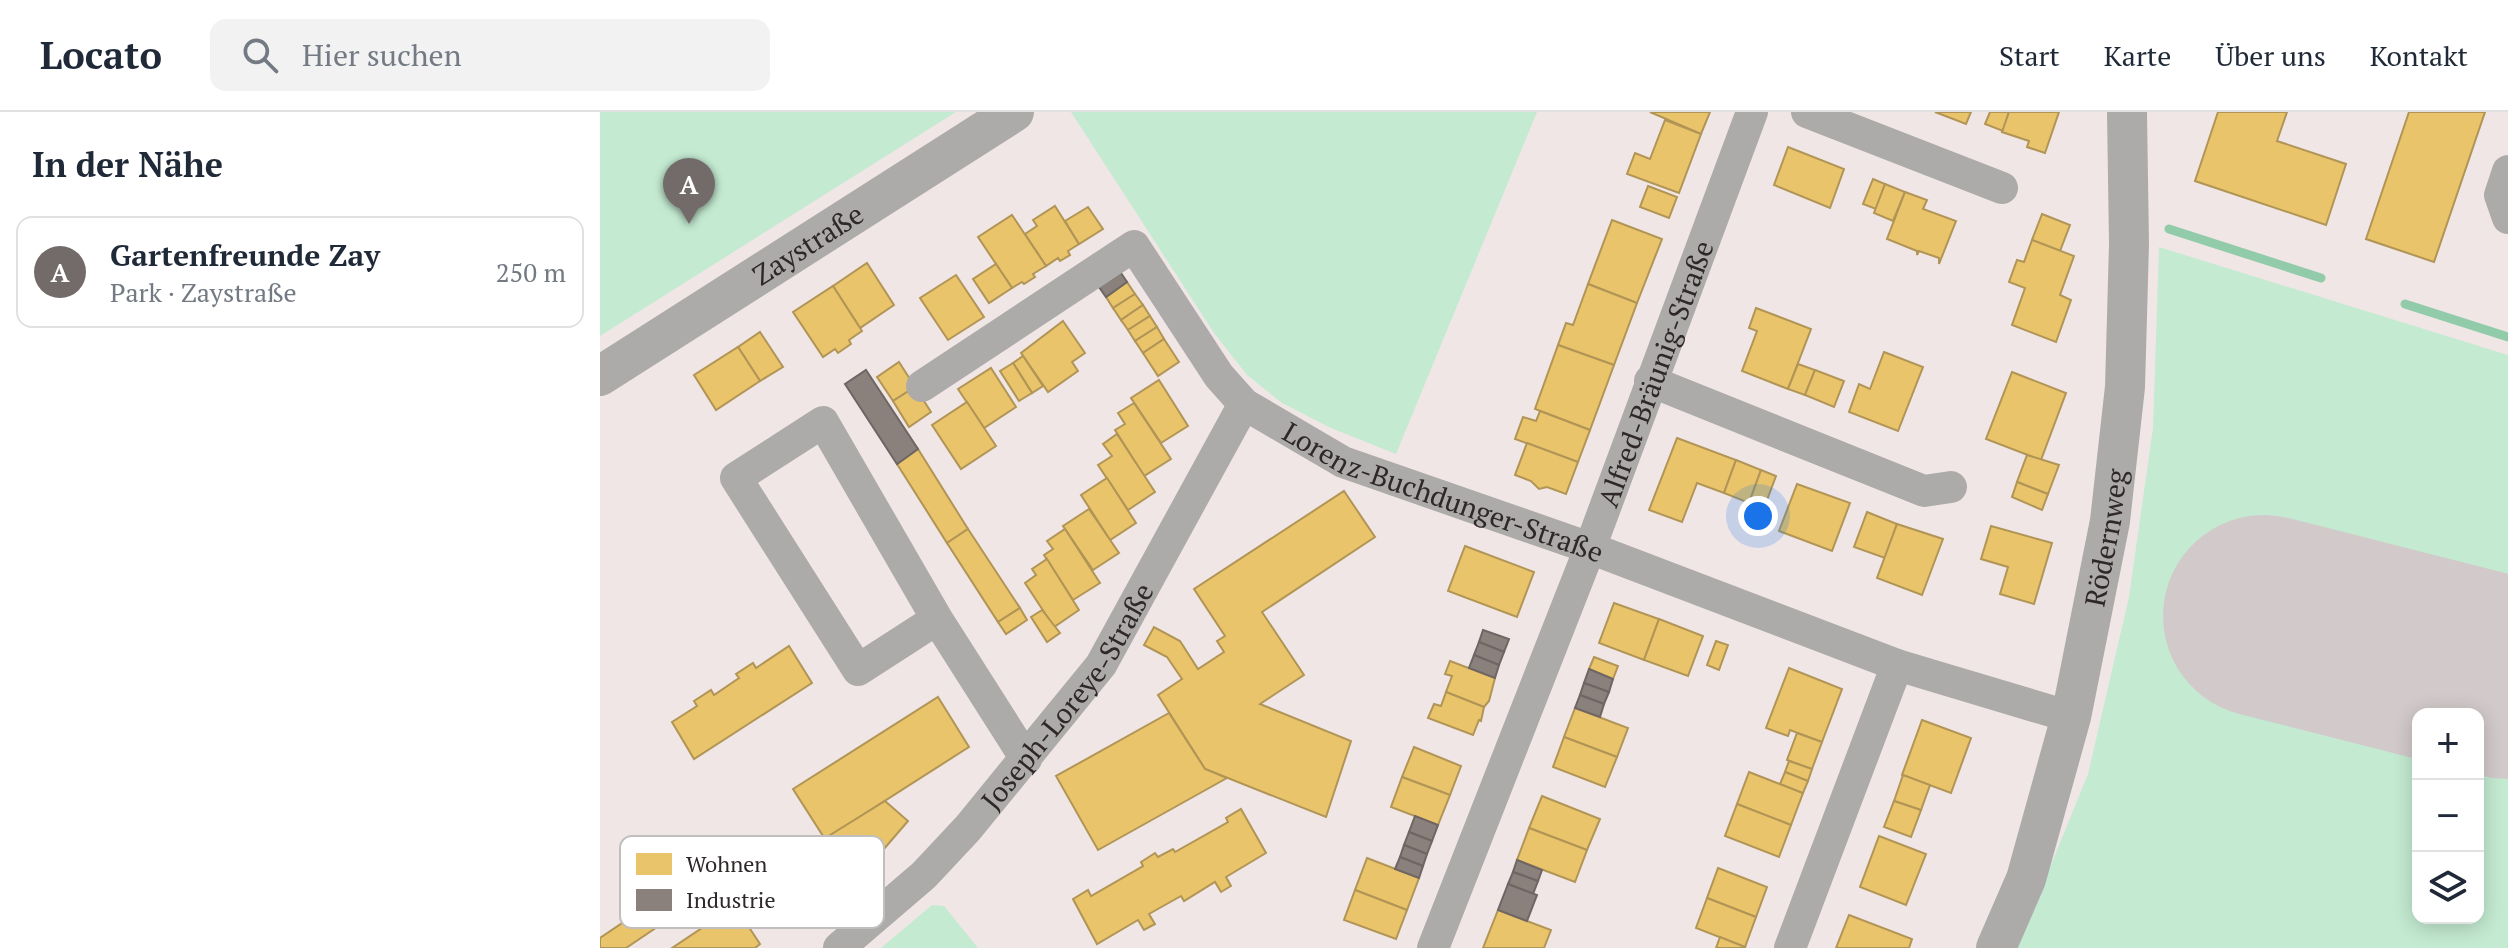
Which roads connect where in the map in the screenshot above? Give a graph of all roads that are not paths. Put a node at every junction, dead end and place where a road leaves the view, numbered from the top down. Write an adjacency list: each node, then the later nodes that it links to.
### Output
1 (1014, 112): 8 (street, Zaystraße)
2 (1752, 112): 9 (street, Alfred-Bräunig-Straße)
3 (1807, 112): 6 (street)
4 (2127, 112): 16 (street, Rödernweg)
5 (2508, 171): 7 (street)
6 (2002, 188)
7 (2508, 218)
8 (600, 376)
9 (1650, 381): 12 (street); 13 (street, Alfred-Bräunig-Straße)
10 (922, 386): 11 (street, Lorenz-Buchdunger-Straße)
11 (1244, 404): 13 (street, Lorenz-Buchdunger-Straße); 17 (street, Joseph-Loreye-Straße)
12 (1951, 487)
13 (1590, 548): 15 (street, Lorenz-Buchdunger-Straße); 21 (street, Alfred-Bräunig-Straße)
14 (937, 619): 14 (street); 17 (street)
15 (1897, 665): 16 (street, Lorenz-Buchdunger-Straße); 22 (street)
16 (2071, 717): 23 (street, Rödernweg)
17 (1026, 759): 18 (street, Joseph-Loreye-Straße)
18 (884, 909)
19 (862, 928): 20 (street, Joseph-Loreye-Straße)
20 (839, 948)
21 (1433, 948)
22 (1790, 948)
23 (1996, 948)

